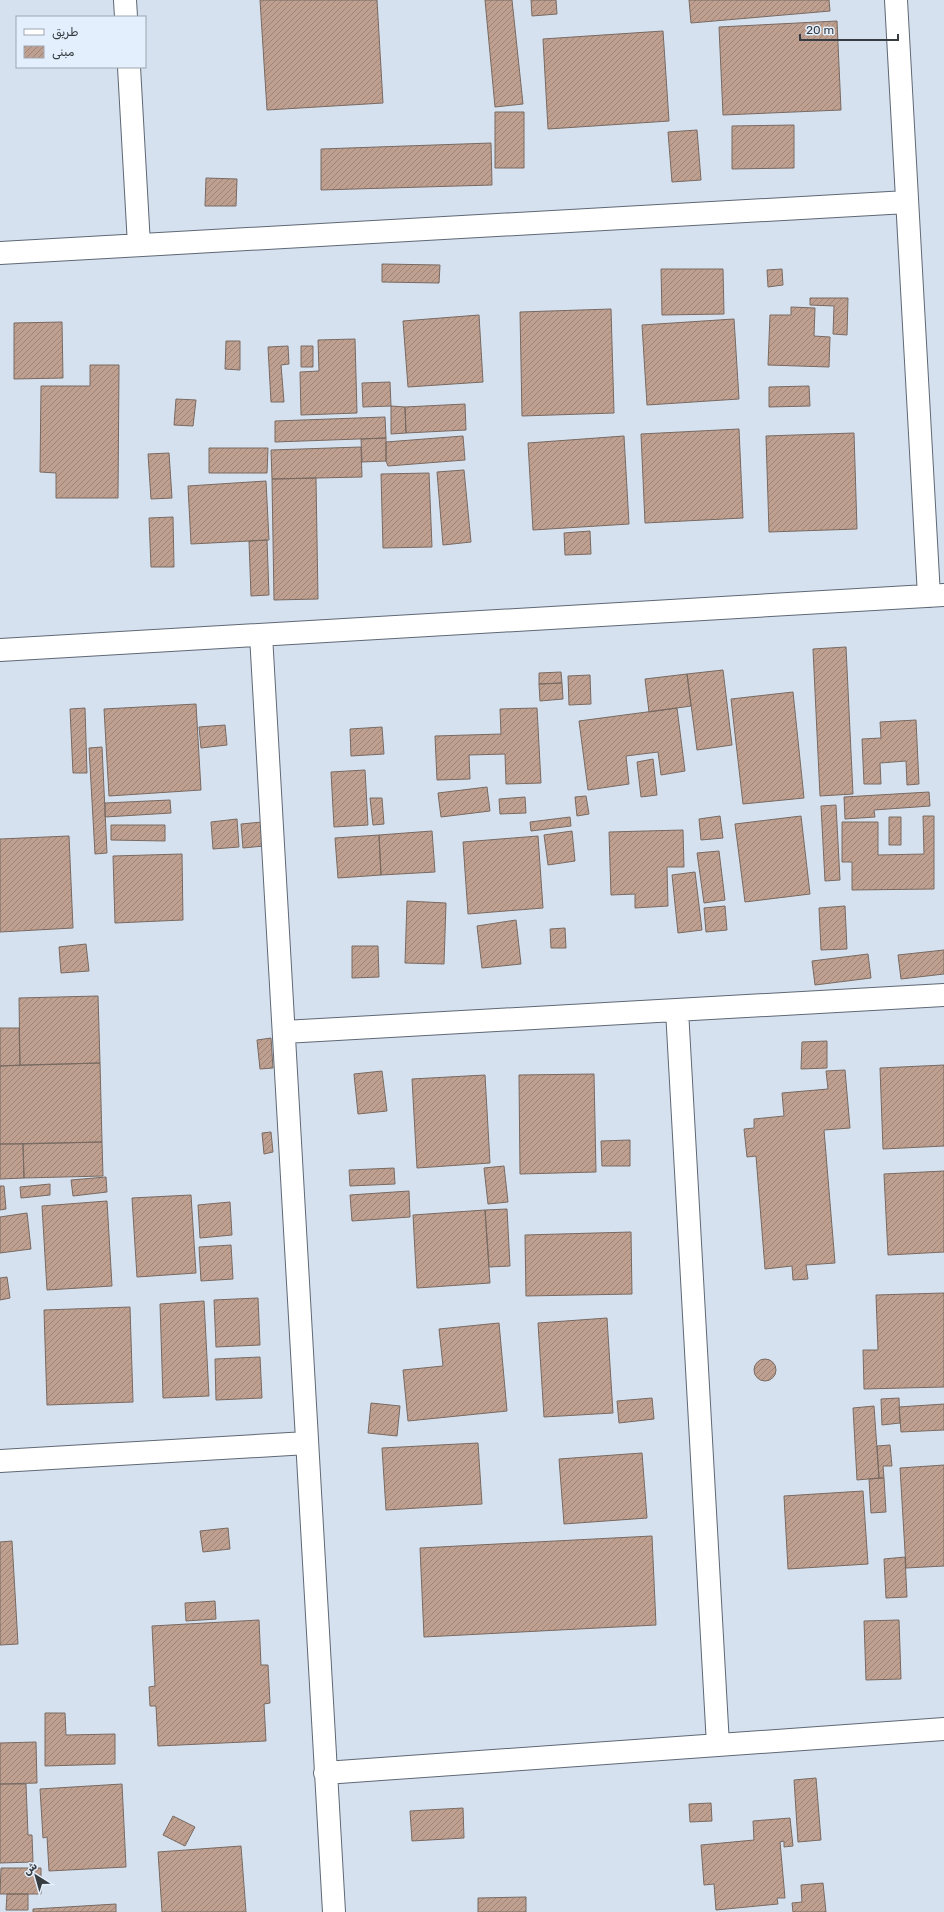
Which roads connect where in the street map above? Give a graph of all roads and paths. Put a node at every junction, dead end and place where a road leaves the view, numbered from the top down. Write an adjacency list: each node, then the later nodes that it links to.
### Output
1 (125, 0): 3 (street)
2 (896, 0): 5 (street)
3 (126, 16)
4 (129, 68): 6 (street)
5 (907, 202): 6 (street); 8 (street)
6 (139, 245): 7 (street)
7 (0, 252)
8 (936, 595): 9 (street)
9 (261, 635): 10 (street); 13 (street)
10 (0, 650)
11 (944, 995): 12 (street)
12 (677, 1010): 13 (street); 17 (street)
13 (284, 1032): 14 (street)
14 (307, 1443): 15 (street); 18 (street)
15 (0, 1461)
16 (944, 1729): 17 (street)
17 (718, 1745): 18 (street)
18 (325, 1773): 19 (street)
19 (334, 1912)

